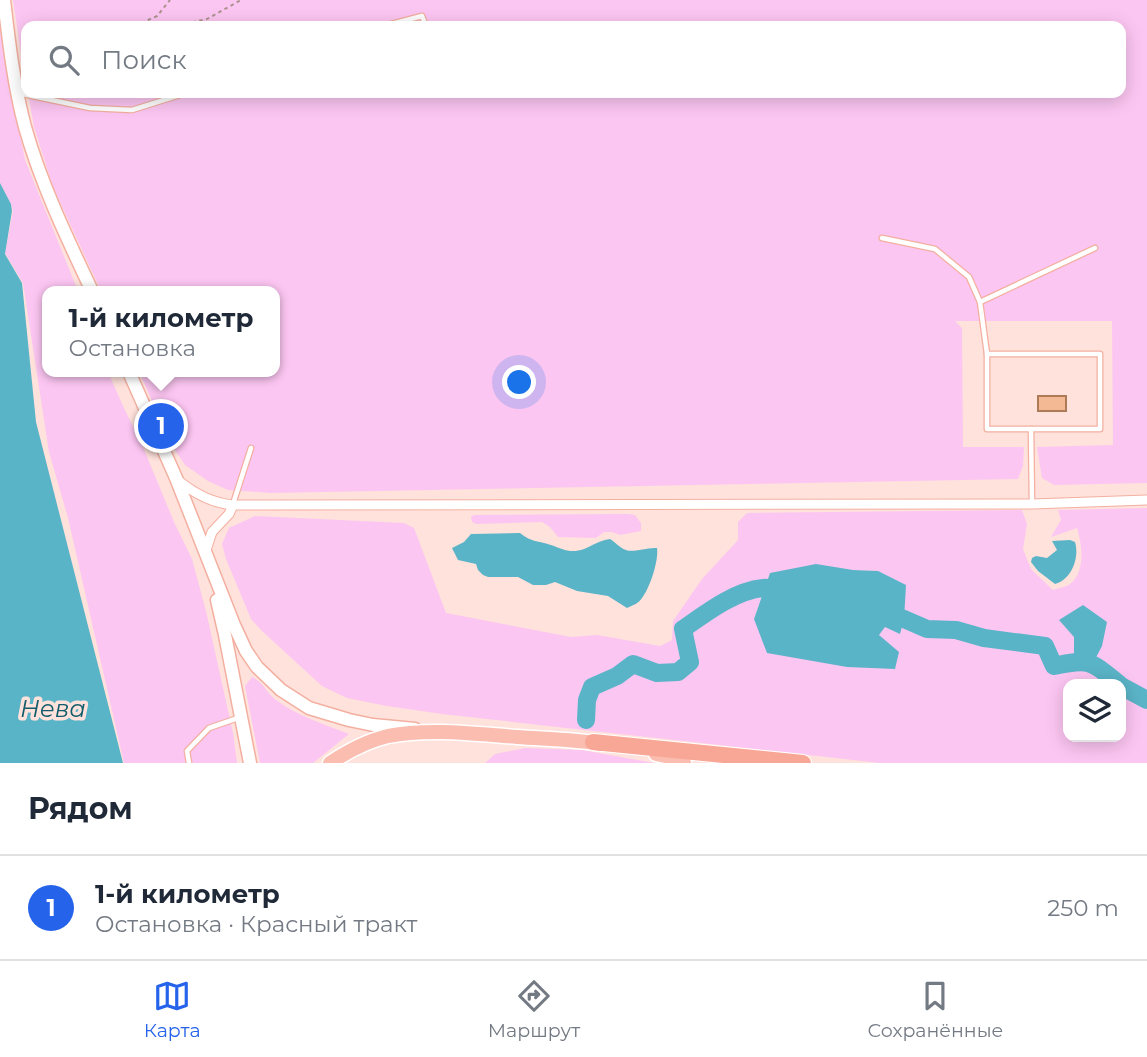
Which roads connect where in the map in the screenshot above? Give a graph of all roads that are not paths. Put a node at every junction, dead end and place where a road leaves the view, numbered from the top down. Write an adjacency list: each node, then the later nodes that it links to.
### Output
1 (4, 0): 4 (main road)
2 (403, 21): 3 (lane)
3 (424, 21)
4 (18, 93): 5 (lane); 10 (main road)
5 (21, 94)
6 (42, 98): 7 (lane)
7 (170, 98)
8 (881, 237): 11 (lane)
9 (1095, 248): 11 (lane)
10 (90, 286)
11 (980, 302): 12 (lane)
12 (987, 354): 14 (lane); 14 (lane)
13 (134, 377): 16 (main road)
14 (1031, 429): 18 (lane)
15 (251, 448): 19 (lane)
16 (176, 478): 19 (street); 20 (main road)
17 (1147, 500): 18 (street)
18 (1032, 504): 19 (street)
19 (233, 505): 20 (street)
20 (205, 554): 21 (main road); 22 (main road)
21 (242, 716): 24 (lane); 25 (main road)
22 (453, 733): 23 (main road); 26 (main road)
23 (593, 742): 27 (main road); 28 (highway)
24 (189, 763)
25 (250, 763)
26 (331, 763)
27 (684, 763)
28 (803, 763)

